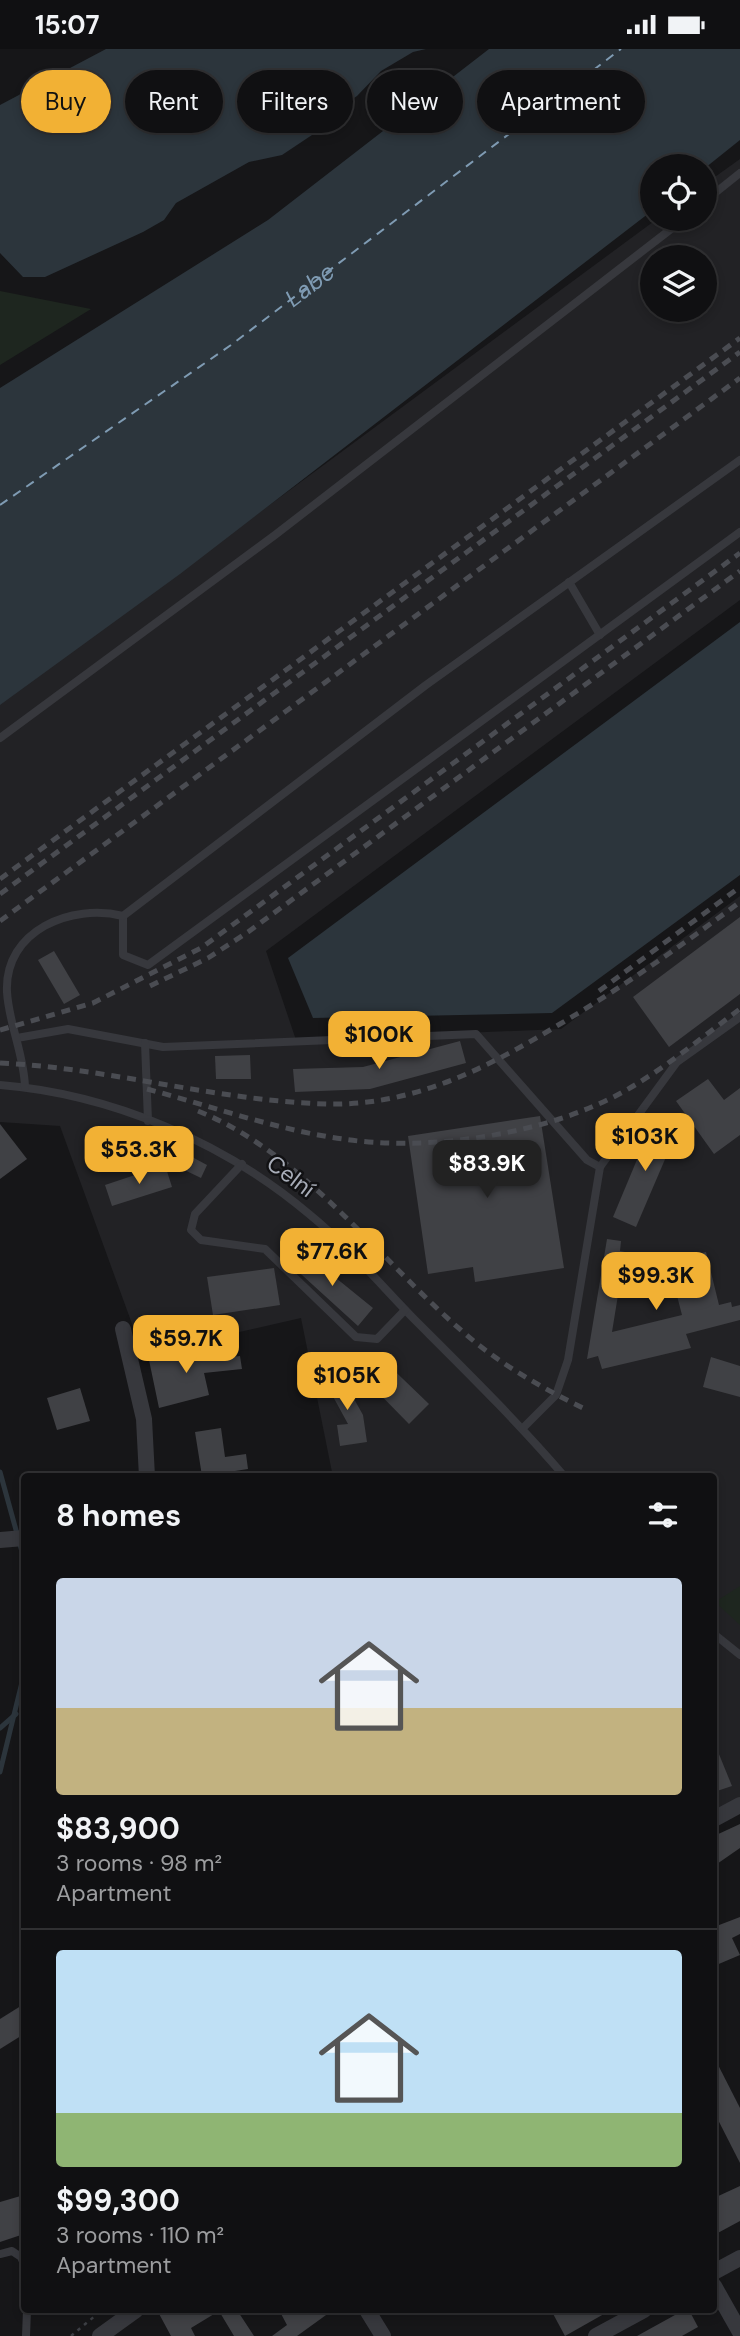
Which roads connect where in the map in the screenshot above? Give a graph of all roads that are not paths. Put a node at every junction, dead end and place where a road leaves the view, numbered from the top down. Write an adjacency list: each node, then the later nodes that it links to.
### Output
1 (740, 173): 2 (lane)
2 (717, 191)
3 (669, 231): 8 (lane)
4 (740, 460): 6 (lane)
5 (740, 532): 7 (lane)
6 (569, 582): 7 (lane); 9 (lane)
7 (600, 635): 9 (lane)
8 (0, 738)
9 (123, 916): 10 (lane)
10 (5, 1006): 12 (lane)
11 (740, 1017): 18 (lane)
12 (17, 1038): 13 (lane); 15 (lane)
13 (145, 1043): 16 (lane); 18 (lane)
14 (0, 1085): 15 (lane, Celní)
15 (25, 1087): 16 (lane, Celní)
16 (148, 1121): 17 (lane, Celní)
17 (242, 1164): 19 (lane, Celní); 19 (lane)
18 (600, 1167): 21 (lane)
19 (405, 1310): 21 (lane, Celní)
20 (122, 1329): 22 (street)
21 (523, 1428): 23 (lane, Celní)
22 (147, 1473)
23 (562, 1473)
24 (717, 1636): 25 (lane)
25 (740, 1654)
26 (740, 1805): 27 (street)
27 (717, 1817)
28 (0, 2254): 29 (lane)
29 (21, 2256)
30 (740, 2258): 31 (street)
31 (717, 2270)
32 (717, 2291): 37 (street)
33 (27, 2313): 38 (lane)
34 (132, 2313): 39 (street)
35 (369, 2313): 40 (street)
36 (638, 2313): 41 (street)
37 (740, 2332)
38 (26, 2336)
39 (100, 2336)
40 (383, 2336)
41 (596, 2336)

